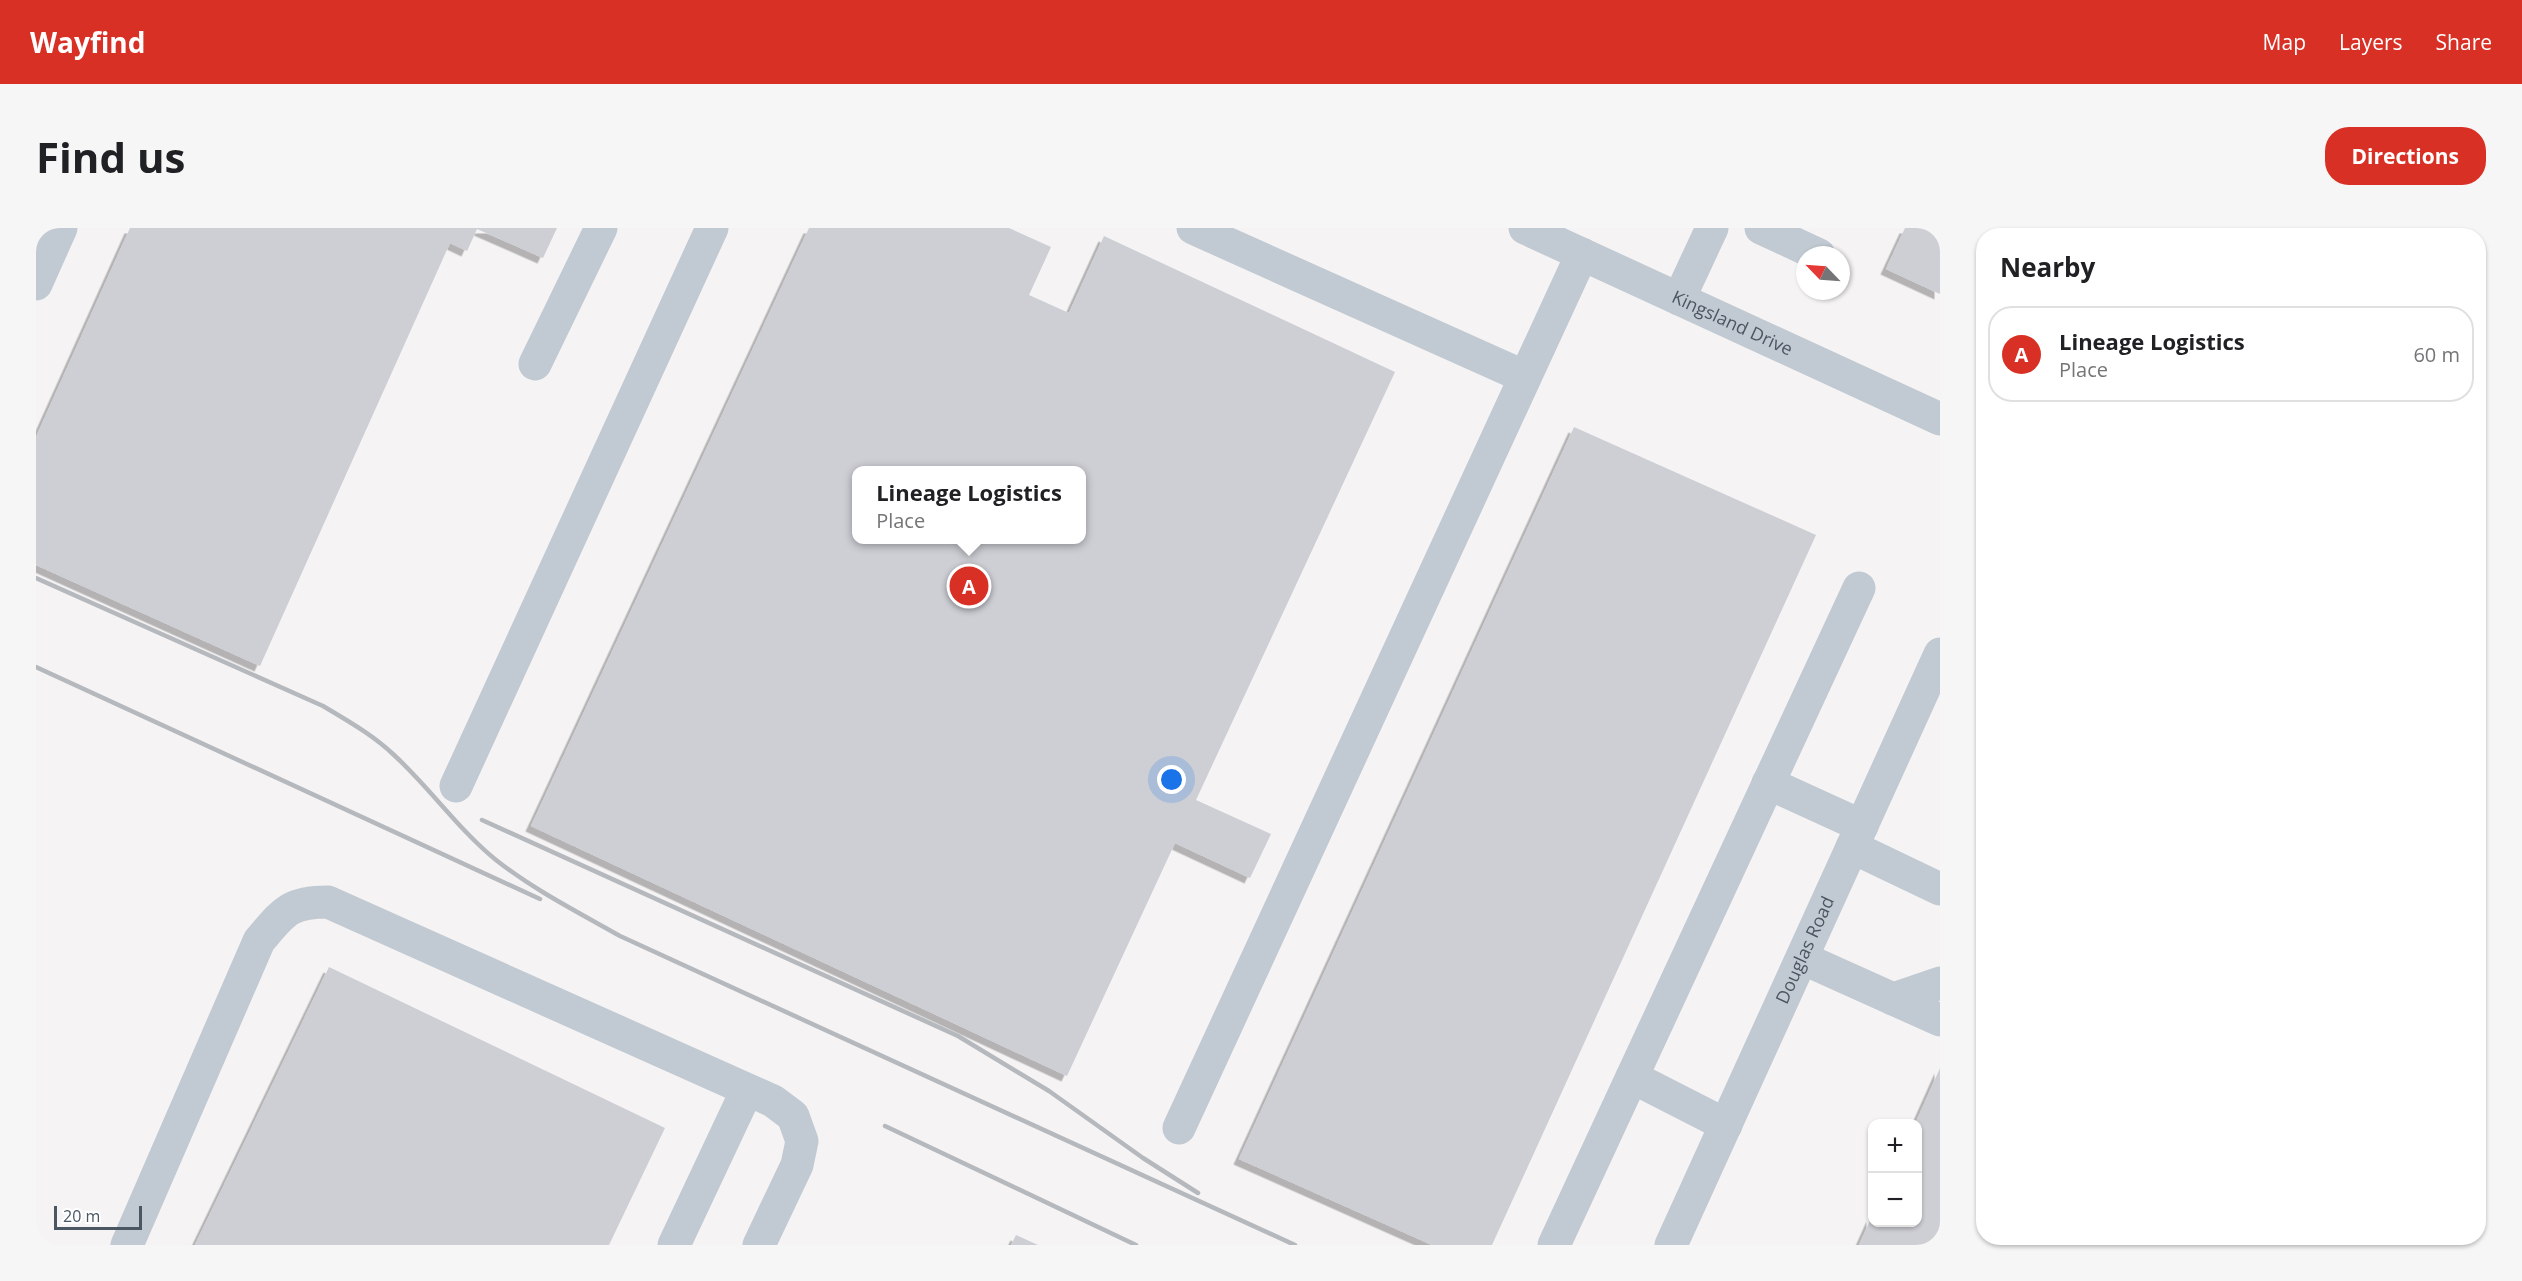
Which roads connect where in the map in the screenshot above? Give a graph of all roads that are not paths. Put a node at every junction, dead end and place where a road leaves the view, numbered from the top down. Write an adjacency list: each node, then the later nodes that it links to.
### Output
1 (61, 228): 10 (street)
2 (601, 228): 12 (street)
3 (712, 228): 18 (street)
4 (1193, 228): 13 (street)
5 (1525, 228): 9 (street, Kingsland Drive)
6 (1712, 228): 11 (street)
7 (1761, 228): 8 (street)
8 (1800, 246)
9 (1582, 254): 11 (street, Kingsland Drive); 13 (street)
10 (36, 284)
11 (1679, 299): 14 (street, Kingsland Drive)
12 (535, 364)
13 (1524, 377): 28 (street)
14 (1940, 419)
15 (1859, 588): 17 (street)
16 (1940, 654): 19 (street, Douglas Road)
17 (1768, 783): 19 (street); 25 (street)
18 (456, 786)
19 (1857, 836): 20 (street); 21 (street, Douglas Road)
20 (1940, 889)
21 (1802, 958): 23 (street); 27 (street, Douglas Road)
22 (1940, 983): 23 (street)
23 (1893, 999): 24 (street)
24 (1940, 1020)
25 (1632, 1077): 27 (street); 32 (street)
26 (747, 1090): 29 (street); 30 (street); 31 (street)
27 (1726, 1125): 33 (street, Douglas Road)
28 (1179, 1128)
29 (127, 1245)
30 (674, 1245)
31 (759, 1245)
32 (1554, 1245)
33 (1671, 1245)

